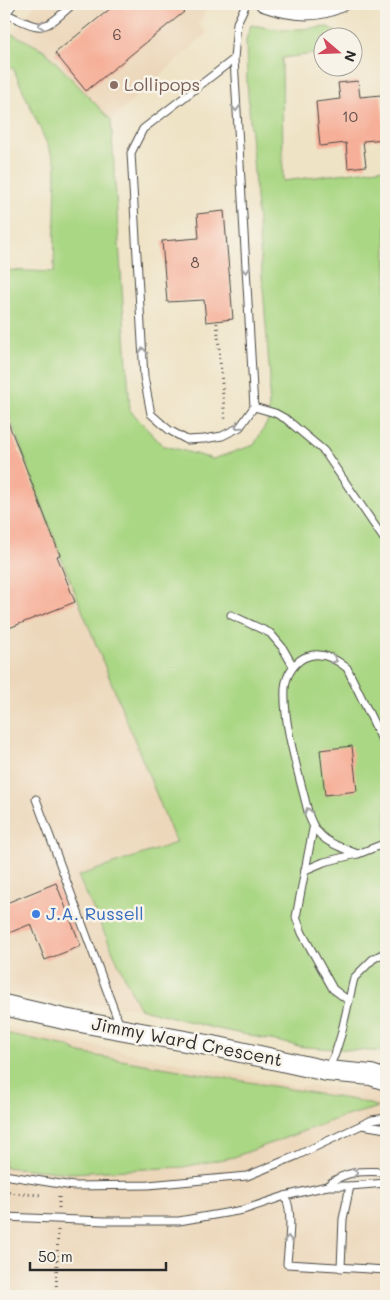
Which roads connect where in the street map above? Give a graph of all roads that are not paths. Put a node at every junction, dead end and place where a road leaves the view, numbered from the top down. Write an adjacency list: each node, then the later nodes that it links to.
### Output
1 (9, 4): 6 (street)
2 (73, 4): 6 (lane, one-way to 6)
3 (246, 4): 7 (lane)
4 (263, 4): 5 (street)
5 (342, 4)
6 (4, 12)
7 (234, 59): 8 (lane, one-way to 8); 8 (lane, one-way to 7)
8 (254, 407): 9 (lane)
9 (386, 542)
10 (230, 615): 11 (lane)
11 (293, 666): 12 (lane, one-way to 12); 14 (lane, one-way to 11)
12 (386, 748)
13 (36, 799): 21 (lane)
14 (313, 829): 16 (lane); 17 (lane)
15 (386, 842): 16 (lane)
16 (358, 854): 17 (lane)
17 (305, 870): 19 (lane)
18 (386, 952): 19 (lane)
19 (349, 1002): 22 (lane)
20 (4, 1005): 21 (street, Jimmy Ward Crescent)
21 (121, 1029): 22 (street, Jimmy Ward Crescent)
22 (327, 1071): 23 (street, Jimmy Ward Crescent)
23 (381, 1076)
24 (386, 1118): 25 (lane)
25 (362, 1125): 26 (lane); 28 (lane)
26 (386, 1129)
27 (386, 1172): 30 (lane, one-way to 27)
28 (4, 1175)
29 (386, 1183): 31 (lane)
30 (327, 1186): 31 (lane); 32 (lane)
31 (350, 1186): 34 (lane)
32 (285, 1196): 33 (lane); 34 (lane, one-way to 32)
33 (4, 1217)
34 (341, 1268): 35 (lane)
35 (386, 1270)

